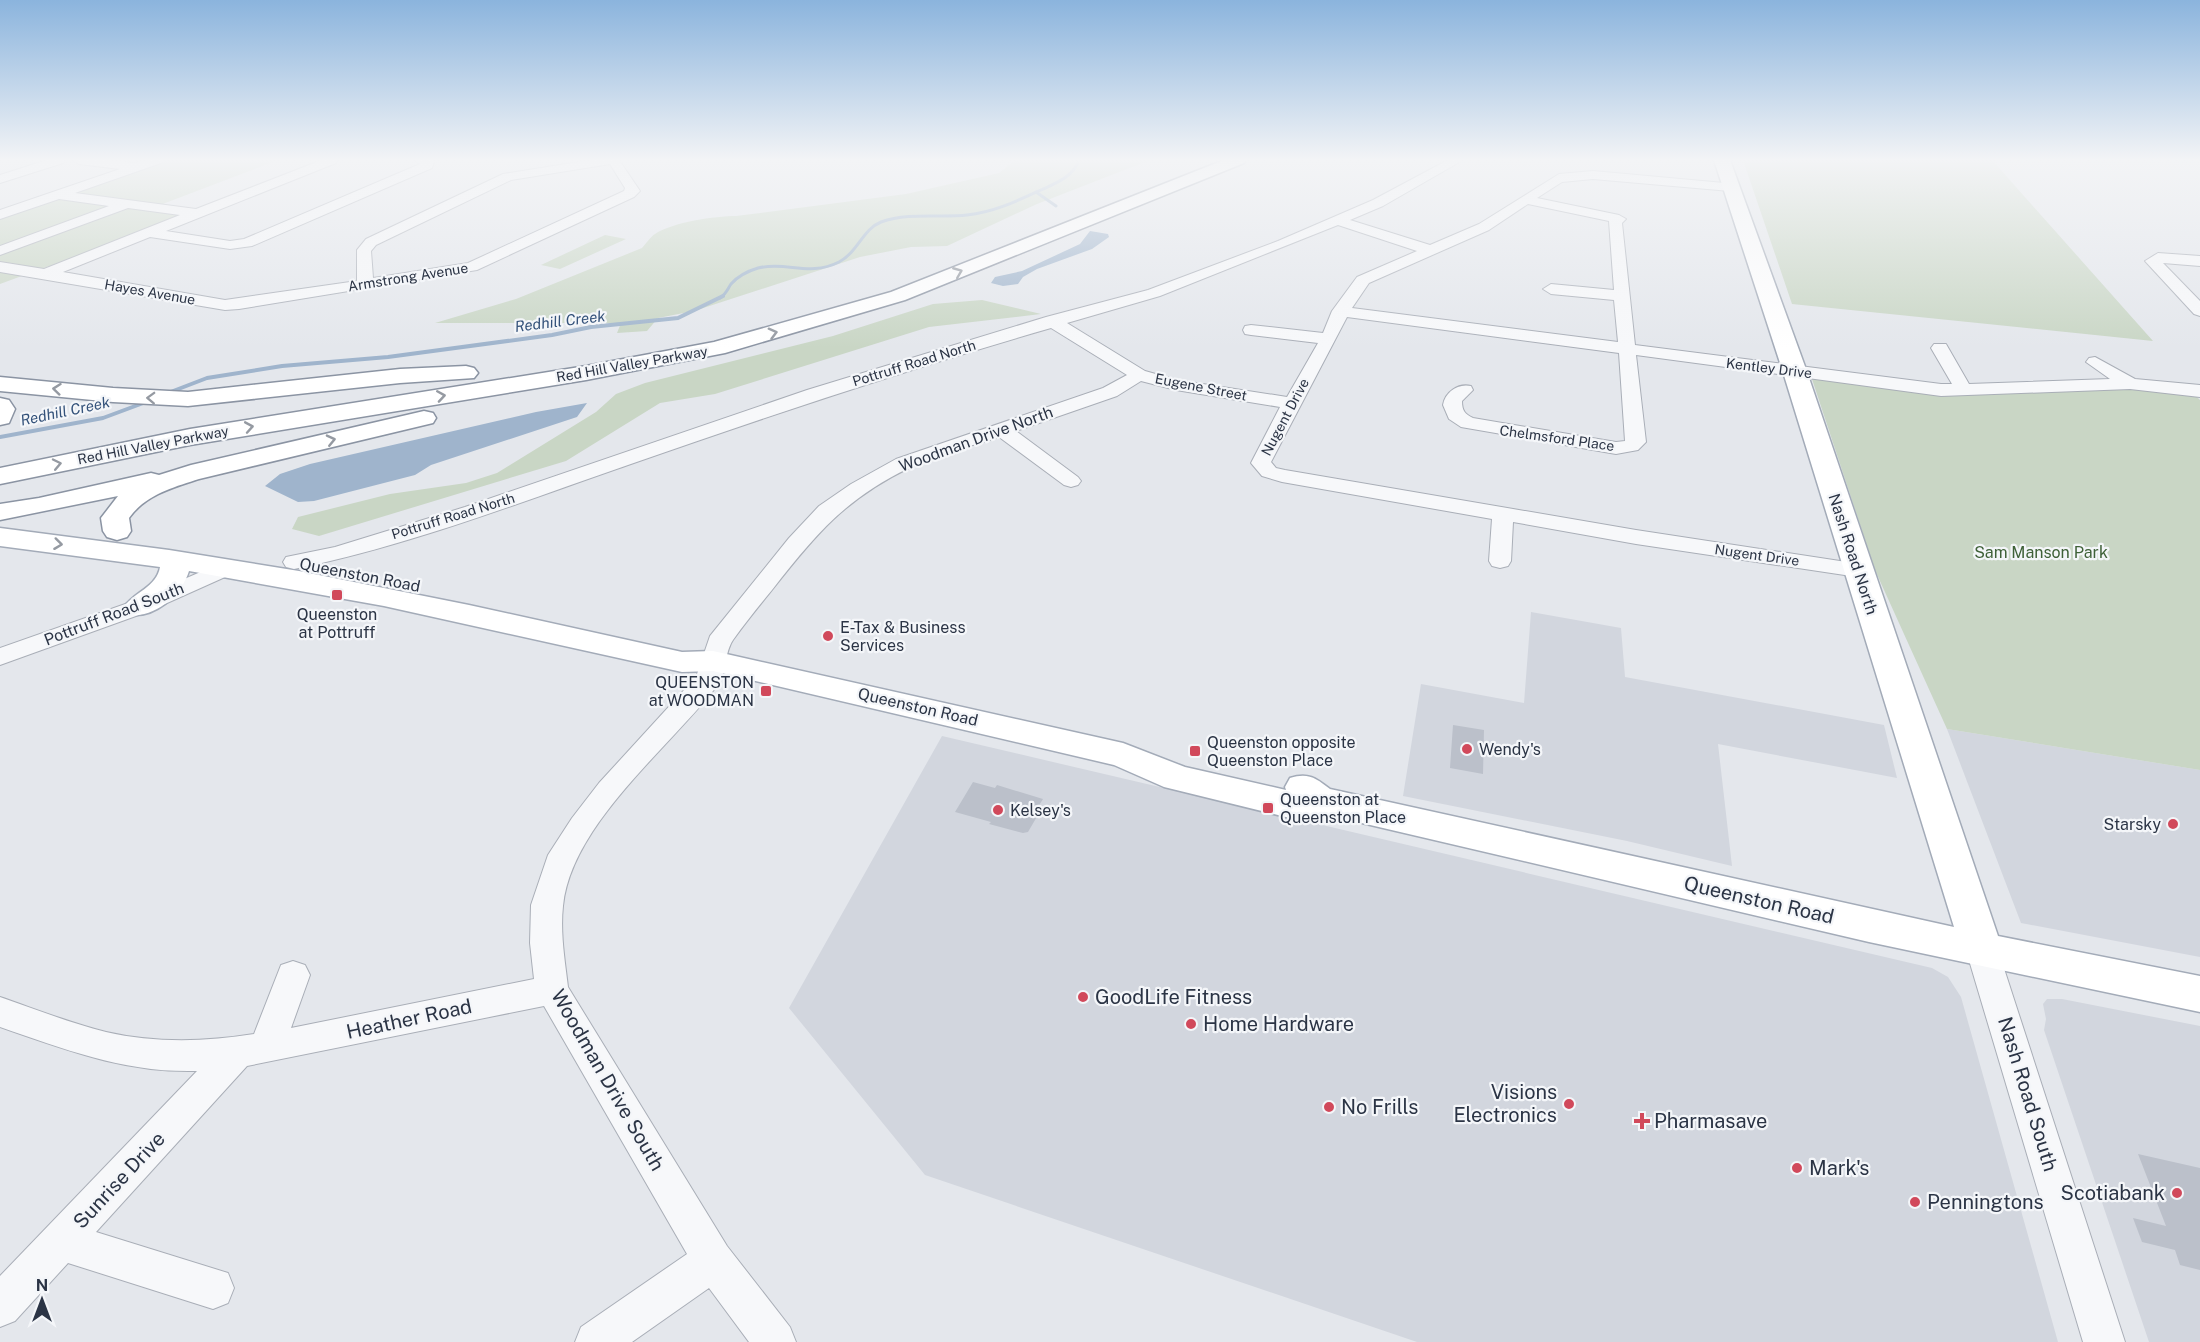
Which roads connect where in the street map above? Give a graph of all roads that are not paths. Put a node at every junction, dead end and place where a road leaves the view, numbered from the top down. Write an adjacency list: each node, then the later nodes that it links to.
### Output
1 (77, 223): 15 (street)
2 (174, 223): 13 (street)
3 (294, 223): 13 (street)
4 (413, 223): 19 (street)
5 (567, 223): 19 (street, Armstrong Avenue)
6 (1039, 223): 33 (main road, Red Hill Valley Parkway)
7 (1081, 223): 28 (main road, Red Hill Valley Parkway, one-way to 7)
8 (1330, 223): 25 (street, Pottruff Road North)
9 (1344, 223): 14 (street)
10 (1492, 223): 14 (street, Nugent Drive)
11 (1615, 223): 21 (street)
12 (1743, 223): 32 (main road, Nash Road North)
13 (150, 233): 18 (street)
14 (1430, 250): 24 (street, Nugent Drive)
15 (0, 251)
16 (2200, 261): 23 (street)
17 (0, 267): 18 (street, Hayes Avenue)
18 (53, 276): 22 (street, Hayes Avenue)
19 (365, 283): 22 (street, Armstrong Avenue)
20 (1551, 289): 21 (street)
21 (1622, 296): 30 (street)
22 (239, 304)
23 (2200, 310)
24 (1340, 311): 27 (street, Nugent Drive); 30 (street, Kentley Drive)
25 (1052, 321): 34 (street, Eugene Street); 52 (street, Pottruff Road North)
26 (1251, 330): 27 (street)
27 (1329, 339): 40 (street, Nugent Drive)
28 (717, 348): 45 (main road, one-way to 28); 46 (main road, Red Hill Valley Parkway, one-way to 28)
29 (1940, 348): 38 (street)
30 (1629, 351): 32 (street, Kentley Drive); 37 (street, Chelmsford Place)
31 (2095, 362): 36 (street)
32 (1795, 372): 38 (street, Kentley Drive); 57 (main road, Nash Road North)
33 (471, 373): 35 (main road, one-way to 35); 44 (main road, Red Hill Valley Parkway)
34 (1139, 375): 40 (street, Eugene Street); 43 (street, Woodman Drive North)
35 (0, 384)
36 (2130, 384): 38 (street, Kentley Drive); 39 (street, Kentley Drive)
37 (1464, 390)
38 (1965, 390)
39 (2200, 391)
40 (1292, 403): 49 (street, Nugent Drive)
41 (0, 405): 42 (main road)
42 (0, 418)
43 (1001, 429): 47 (street); 61 (street, Woodman Drive North)
44 (0, 457)
45 (191, 472): 48 (main road); 50 (main road)
46 (0, 476)
47 (1071, 481)
48 (0, 514): 50 (main road, Queenston Road)
49 (1503, 514): 54 (street); 57 (street, Nugent Drive)
50 (117, 531): 55 (main road, Queenston Road)
51 (0, 537): 53 (main road, Queenston Road, one-way to 53)
52 (362, 544): 55 (street, Pottruff Road North); 58 (street)
53 (170, 559): 56 (main road, Queenston Road); 59 (main road)
54 (1500, 561)
55 (294, 562): 58 (main road, Queenston Road)
56 (226, 568): 59 (street, Pottruff Road South); 61 (main road, Queenston Road)
57 (1858, 570): 62 (main road, Nash Road North)
58 (344, 572): 61 (main road, Queenston Road)
59 (139, 607): 60 (street, Pottruff Road South)
60 (0, 657)
61 (713, 661): 62 (main road, Queenston Road); 64 (street, Woodman Drive South)
62 (1982, 950): 65 (main road, Queenston Road); 74 (street, Nash Road South)
63 (293, 975): 67 (street)
64 (552, 990): 67 (street, Heather Road); 69 (street, Woodman Drive South)
65 (2200, 994)
66 (0, 1012): 67 (street, Heather Road)
67 (251, 1051): 68 (street, Sunrise Drive)
68 (62, 1241): 70 (street); 71 (street, Sunrise Drive)
69 (713, 1260): 72 (street); 73 (street, Woodman Drive South)
70 (213, 1288)
71 (0, 1306)
72 (596, 1342)
73 (775, 1342)
74 (2104, 1342)

